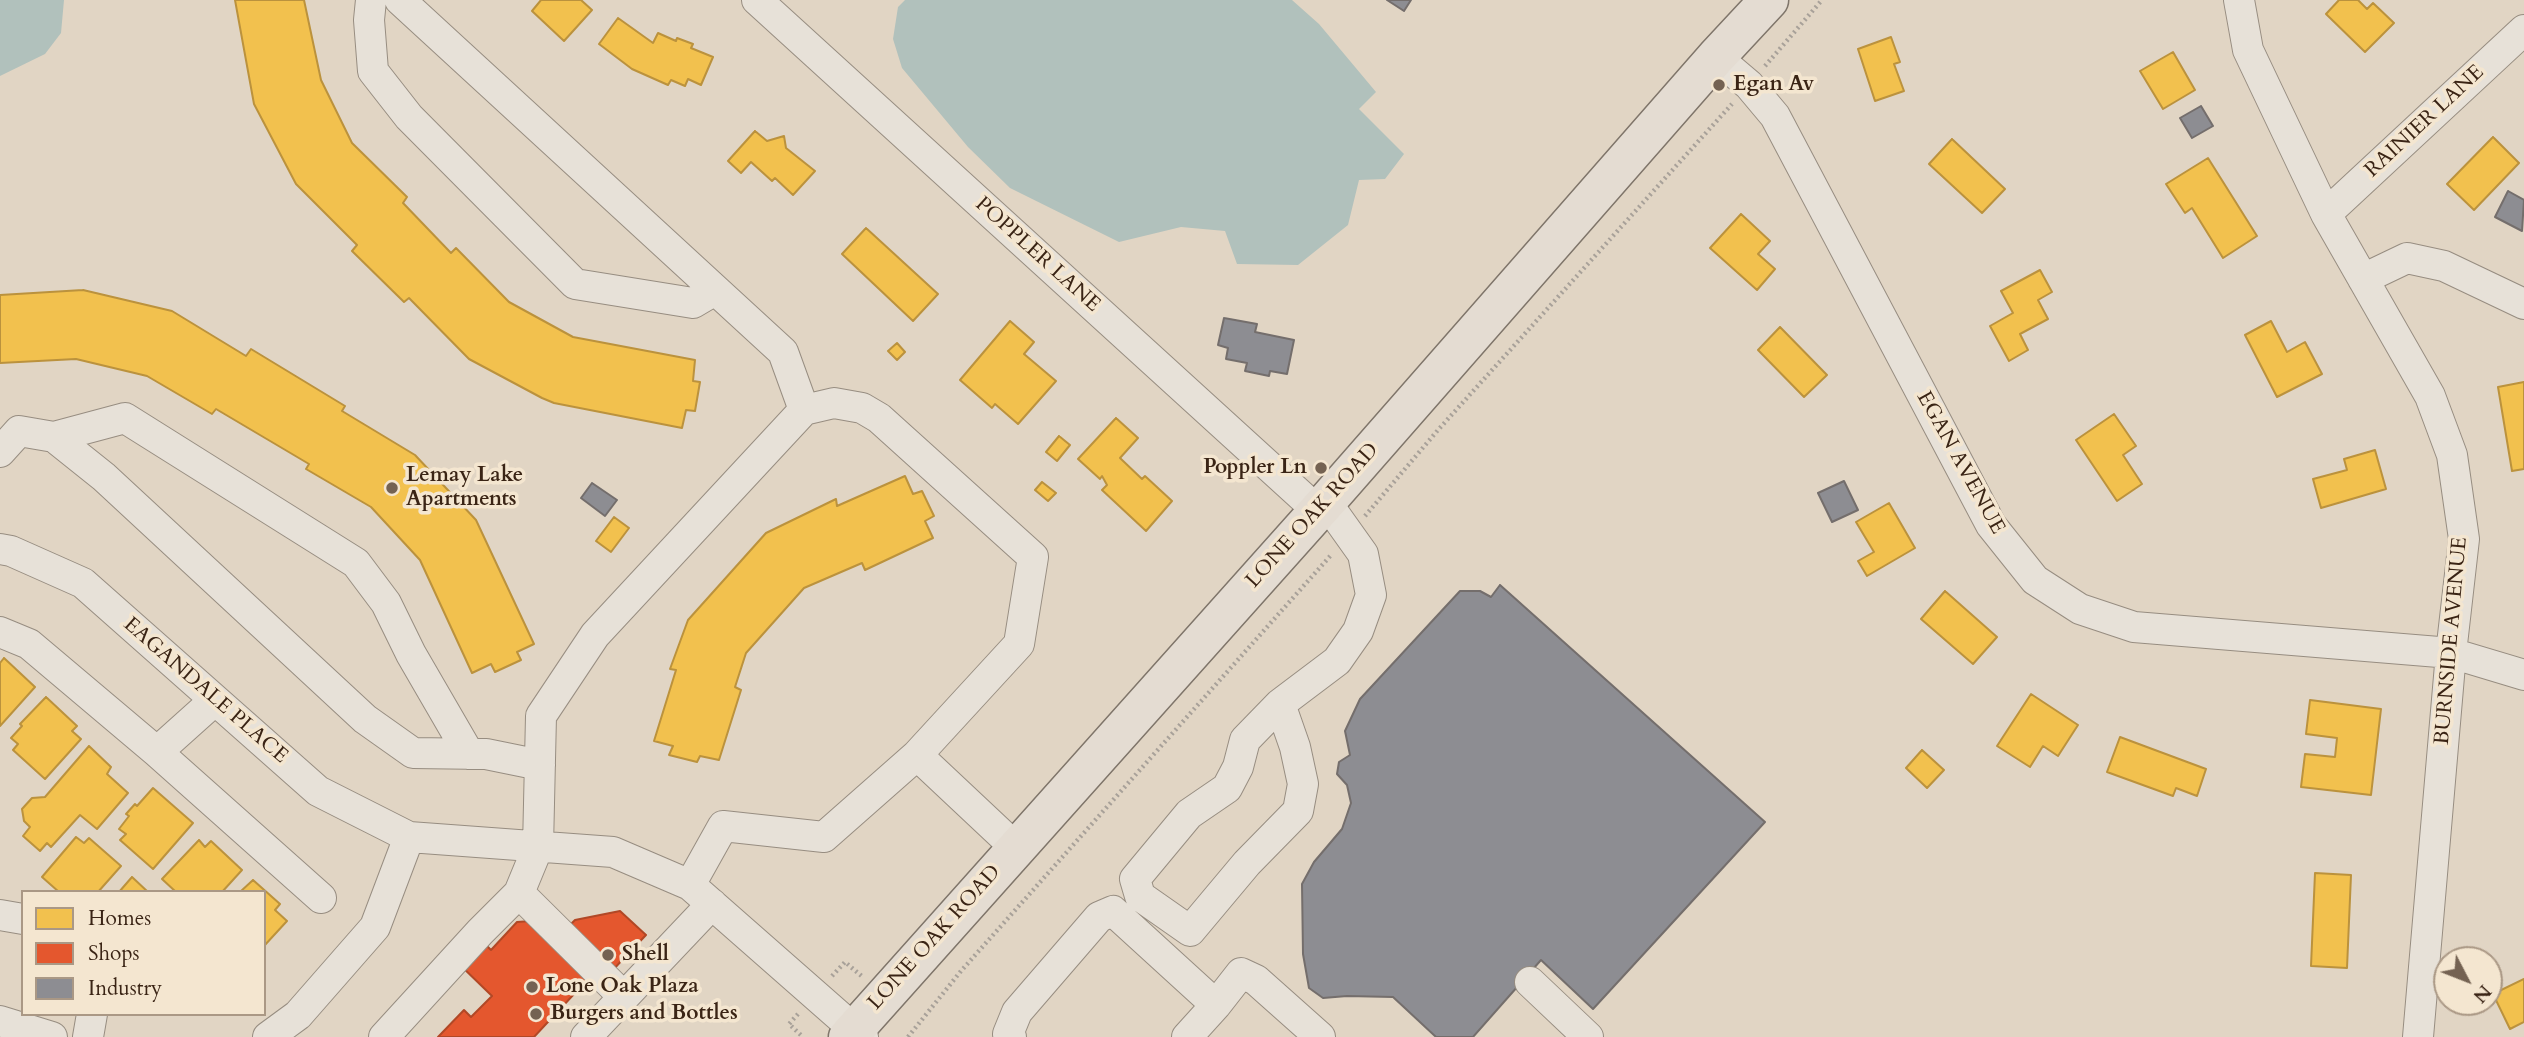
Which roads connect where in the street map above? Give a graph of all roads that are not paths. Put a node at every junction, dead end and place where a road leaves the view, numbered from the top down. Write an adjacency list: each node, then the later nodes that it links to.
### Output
1 (371, 0): 10 (street)
2 (400, 0): 10 (street)
3 (757, 0): 15 (street, POPPLER LANE)
4 (1769, 0): 7 (main road, LONE OAK ROAD)
5 (2239, 0): 8 (street, BURNSIDE AVENUE)
6 (2524, 30): 8 (street, RAINIER LANE)
7 (1716, 57): 15 (main road, LONE OAK ROAD); 18 (street, EGAN AVENUE)
8 (2326, 214): 9 (street, BURNSIDE AVENUE)
9 (2363, 279): 11 (street); 18 (street, BURNSIDE AVENUE)
10 (715, 290): 12 (street)
11 (2524, 304)
12 (804, 410): 24 (street); 25 (street)
13 (54, 437): 14 (street); 23 (street); 23 (street)
14 (0, 452)
15 (1322, 507): 21 (street, POPPLER LANE); 28 (main road, LONE OAK ROAD)
16 (0, 549): 20 (street, EAGANDALE PLACE)
17 (0, 632): 22 (street)
18 (2451, 653): 19 (street, EGAN AVENUE); 50 (street, BURNSIDE AVENUE)
19 (2524, 675)
20 (215, 700): 22 (street); 26 (street, EAGANDALE PLACE)
21 (1280, 704): 21 (street, POPPLER LANE)
22 (157, 752): 31 (street)
23 (469, 754): 25 (street)
24 (917, 755): 28 (street); 29 (street)
25 (540, 765): 27 (street)
26 (409, 837): 27 (street, EAGANDALE PLACE); 42 (street)
27 (538, 847): 29 (street, EAGANDALE PLACE); 30 (street)
28 (1016, 848): 41 (main road, LONE OAK ROAD)
29 (690, 885): 32 (street, EAGANDALE PLACE)
30 (519, 893): 36 (street); 45 (street)
31 (321, 898)
32 (712, 904): 36 (street); 41 (street, EAGANDALE PLACE)
33 (0, 915): 34 (street)
34 (21, 919)
35 (1530, 982): 49 (street)
36 (624, 997): 46 (street)
37 (1216, 1005): 40 (street); 47 (street); 48 (street)
38 (92, 1016): 44 (street)
39 (0, 1021): 43 (street)
40 (1301, 1031)
41 (852, 1035)
42 (273, 1036)
43 (52, 1037)
44 (88, 1037)
45 (384, 1037)
46 (586, 1037)
47 (1011, 1037)
48 (1187, 1037)
49 (1588, 1037)
50 (2418, 1037)

